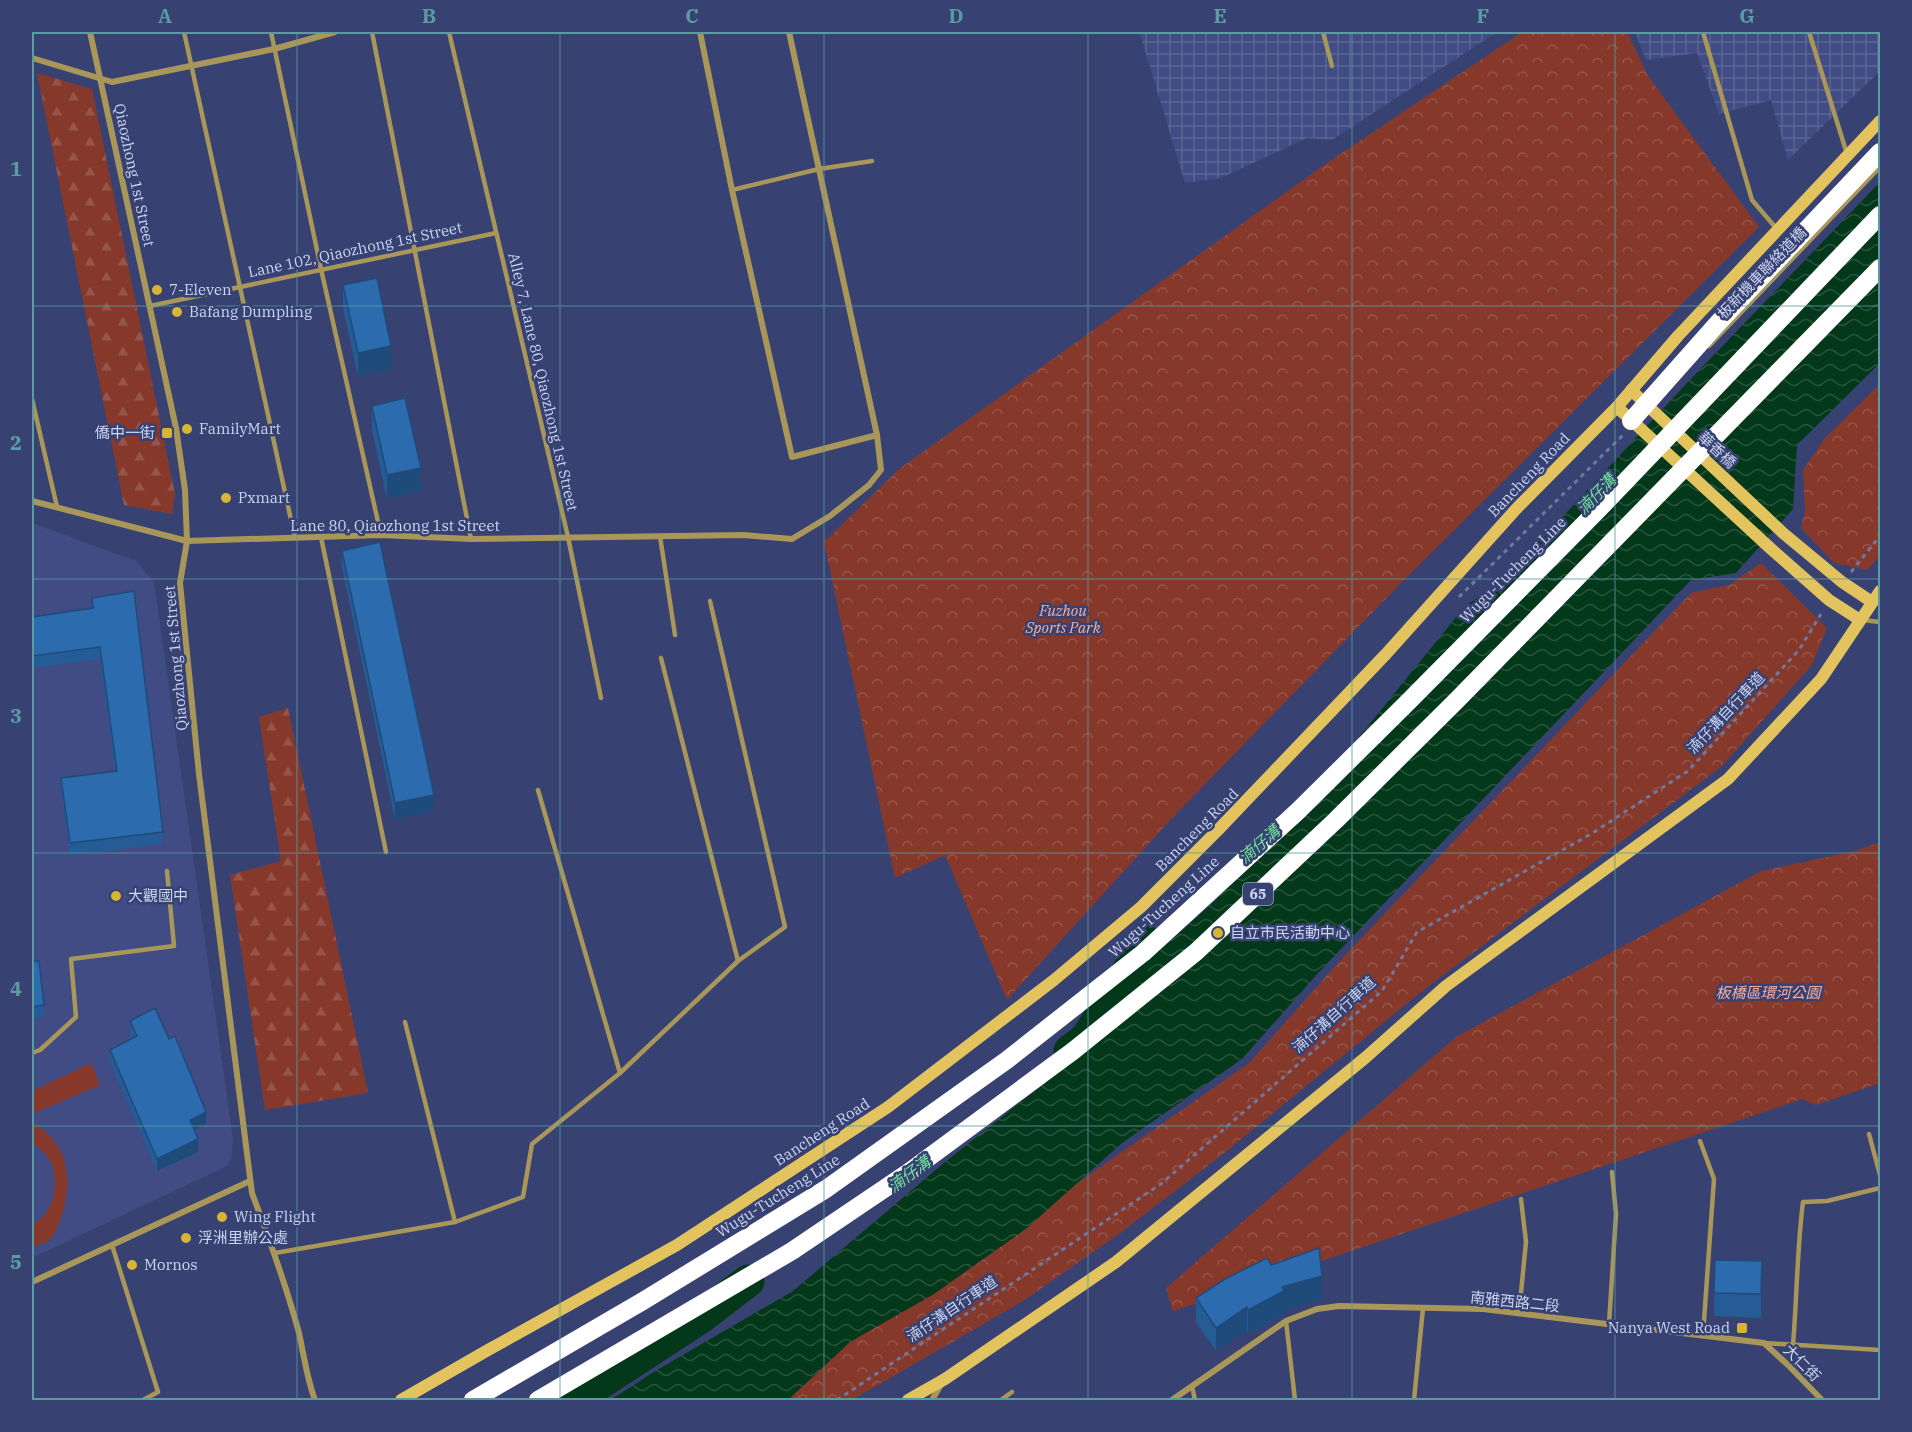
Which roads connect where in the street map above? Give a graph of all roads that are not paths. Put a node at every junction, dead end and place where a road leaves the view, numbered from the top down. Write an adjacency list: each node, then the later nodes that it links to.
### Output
1 (90, 32): 16 (street, Qiaozhong 1st Street)
2 (183, 32): 15 (lane)
3 (271, 32): 12 (lane)
4 (335, 32): 12 (street)
5 (372, 32): 27 (lane)
6 (449, 32): 26 (lane, Alley 7, Lane 80, Qiaozhong 1st Street)
7 (700, 32): 23 (street)
8 (789, 32): 22 (street, Lane 80, Qiaozhong 1st Street)
9 (1323, 32): 14 (lane)
10 (1702, 32): 25 (lane)
11 (1809, 32): 19 (lane)
12 (274, 49): 15 (street); 29 (lane)
13 (32, 58): 16 (street)
14 (1332, 66)
15 (191, 67): 16 (street); 30 (lane)
16 (101, 79): 31 (street, Qiaozhong 1st Street)
17 (1881, 121): 19 (street, Bancheng Road)
18 (1881, 152): 36 (highway)
19 (1847, 156): 25 (street, Bancheng Road)
20 (872, 161): 22 (lane)
21 (1881, 167): 32 (lane, 板新機車聯絡道橋)
22 (819, 169): 23 (lane); 39 (street, Lane 80, Qiaozhong 1st Street)
23 (732, 190): 39 (street)
24 (1881, 214): 89 (highway, Wugu-Tucheng Line / 65, bridge)
25 (1778, 230): 34 (street, Bancheng Road)
26 (496, 233): 27 (lane, Lane 102, Qiaozhong 1st Street); 45 (lane, Alley 7, Lane 80, Qiaozhong 1st Street)
27 (416, 250): 29 (lane, Lane 102, Qiaozhong 1st Street); 47 (lane)
28 (1881, 268): 90 (highway, 65, bridge)
29 (321, 269): 30 (lane, Lane 102, Qiaozhong 1st Street); 42 (lane)
30 (240, 286): 31 (lane, Lane 102, Qiaozhong 1st Street); 46 (lane)
31 (150, 306): 48 (street, Qiaozhong 1st Street)
32 (1706, 350)
33 (1676, 380): 36 (lane)
34 (1631, 390): 36 (street, 華香橋); 37 (street, Bancheng Road)
35 (32, 399): 41 (lane)
36 (1651, 402): 38 (highway); 51 (street, 華香橋, bridge)
37 (1617, 407): 38 (street); 88 (street, Bancheng Road)
38 (1633, 423): 52 (street, bridge)
39 (877, 435): 43 (street, Lane 80, Qiaozhong 1st Street)
40 (32, 501): 41 (street, Lane 80, Qiaozhong 1st Street)
41 (57, 507): 48 (street, Lane 80, Qiaozhong 1st Street)
42 (381, 535): 44 (street, Lane 80, Qiaozhong 1st Street); 47 (street, Lane 80, Qiaozhong 1st Street)
43 (660, 536): 45 (street, Lane 80, Qiaozhong 1st Street); 54 (lane)
44 (321, 537): 46 (street, Lane 80, Qiaozhong 1st Street); 58 (lane)
45 (568, 537): 47 (street, Lane 80, Qiaozhong 1st Street); 56 (lane, Alley 7, Lane 80, Qiaozhong 1st Street)
46 (295, 538): 48 (street, Lane 80, Qiaozhong 1st Street)
47 (471, 539)
48 (187, 541): 68 (street, Qiaozhong 1st Street)
49 (1881, 591): 51 (street)
50 (710, 601): 60 (lane)
51 (1876, 606): 52 (street)
52 (1860, 620): 53 (lane); 83 (street)
53 (1881, 622)
54 (675, 635)
55 (662, 658): 60 (lane)
56 (601, 698)
57 (538, 790): 63 (lane)
58 (386, 852)
59 (167, 871): 62 (lane)
60 (738, 961): 63 (lane)
61 (405, 1022): 71 (lane)
62 (32, 1053)
63 (620, 1073): 71 (lane)
64 (1869, 1134): 67 (lane)
65 (1700, 1141): 79 (lane)
66 (1612, 1172): 78 (lane)
67 (1881, 1175)
68 (250, 1181): 72 (street); 73 (street, Qiaozhong 1st Street)
69 (1881, 1188): 81 (lane)
70 (1521, 1199): 76 (lane)
71 (455, 1222): 73 (lane)
72 (112, 1245): 74 (street); 86 (lane)
73 (275, 1253): 87 (street, Qiaozhong 1st Street)
74 (32, 1282)
75 (1423, 1308): 76 (street, 南雅西路二段); 77 (street, 南雅西路二段); 97 (lane)
76 (1519, 1313): 78 (street, 南雅西路二段)
77 (1286, 1321): 84 (street, 南雅西路二段); 96 (lane)
78 (1609, 1324): 79 (street, 南雅西路二段)
79 (1703, 1335): 80 (street, 南雅西路二段)
80 (1764, 1343): 81 (lane, 南雅西路二段); 98 (street, 大仁街)
81 (1793, 1345): 82 (lane, 南雅西路二段)
82 (1881, 1350)
83 (945, 1379): 91 (street); 92 (street)
84 (1192, 1386): 94 (street, 南雅西路二段); 95 (lane)
85 (1012, 1392): 93 (lane)
86 (143, 1401)
87 (315, 1401)
88 (401, 1401)
89 (473, 1401)
90 (538, 1401)
91 (908, 1401)
92 (932, 1401)
93 (1001, 1401)
94 (1172, 1401)
95 (1195, 1401)
96 (1295, 1401)
97 (1414, 1401)
98 (1822, 1401)

